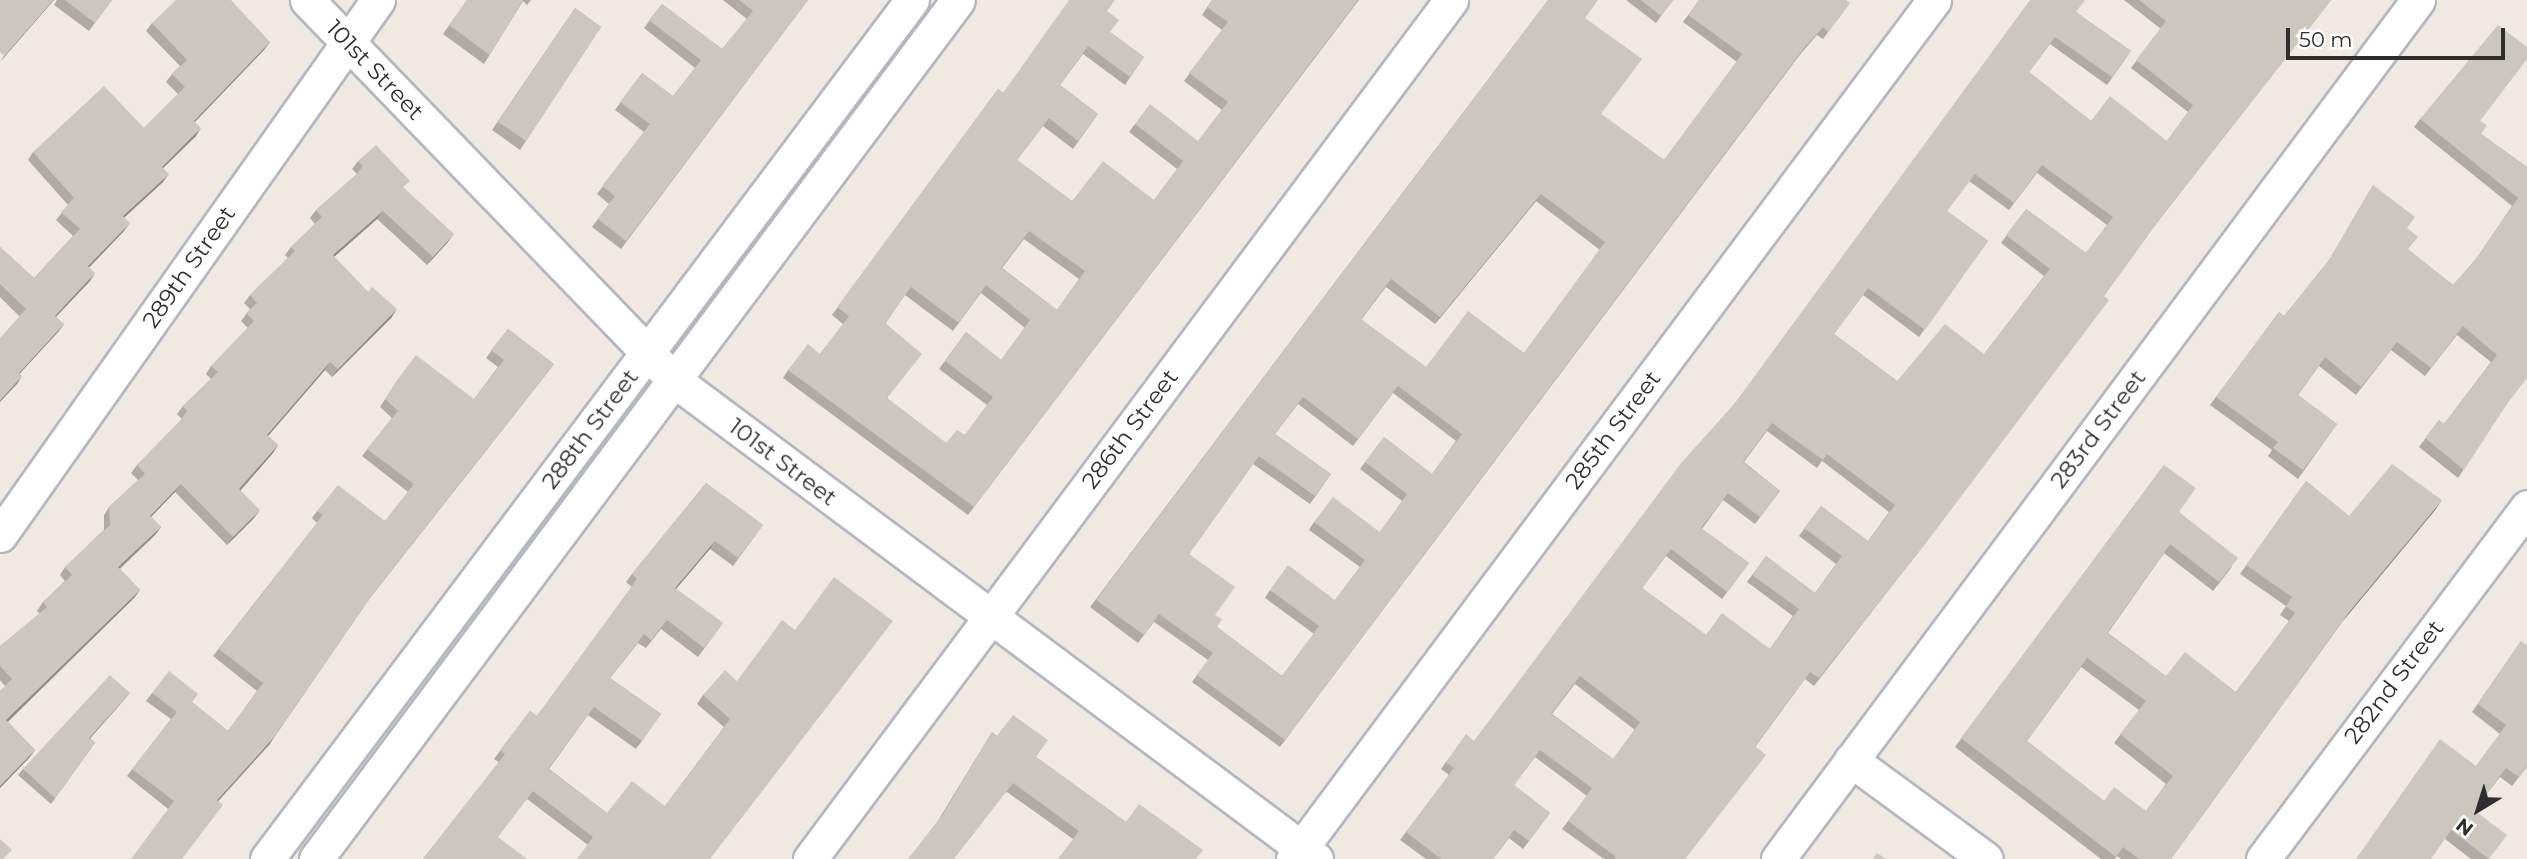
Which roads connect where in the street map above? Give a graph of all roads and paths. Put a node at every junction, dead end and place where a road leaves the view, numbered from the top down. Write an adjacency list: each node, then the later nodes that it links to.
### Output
1 (307, 0): 8 (street, 101st Street)
2 (378, 0): 8 (street, 289th Street)
3 (912, 0): 9 (street, 288th Street)
4 (958, 0): 10 (street, 288th Street)
5 (1451, 0): 13 (street, 286th Street)
6 (1934, 0): 17 (street, 285th Street)
7 (2418, 0): 16 (street, 283rd Street)
8 (348, 43): 9 (street, 101st Street); 12 (street, 289th Street)
9 (647, 354): 10 (street, 101st Street); 14 (street, 288th Street)
10 (674, 380): 13 (street, 101st Street); 15 (street, 288th Street)
11 (2527, 507): 23 (street, 282nd Street)
12 (0, 535)
13 (990, 617): 17 (street, 101st Street); 20 (street, 286th Street)
14 (447, 620): 15 (street); 18 (street, 288th Street)
15 (477, 644): 19 (street, 288th Street)
16 (1852, 760): 21 (street, 283rd Street); 22 (street)
17 (1303, 855)
18 (267, 859)
19 (316, 859)
20 (810, 859)
21 (1778, 859)
22 (1986, 859)
23 (2263, 859)

